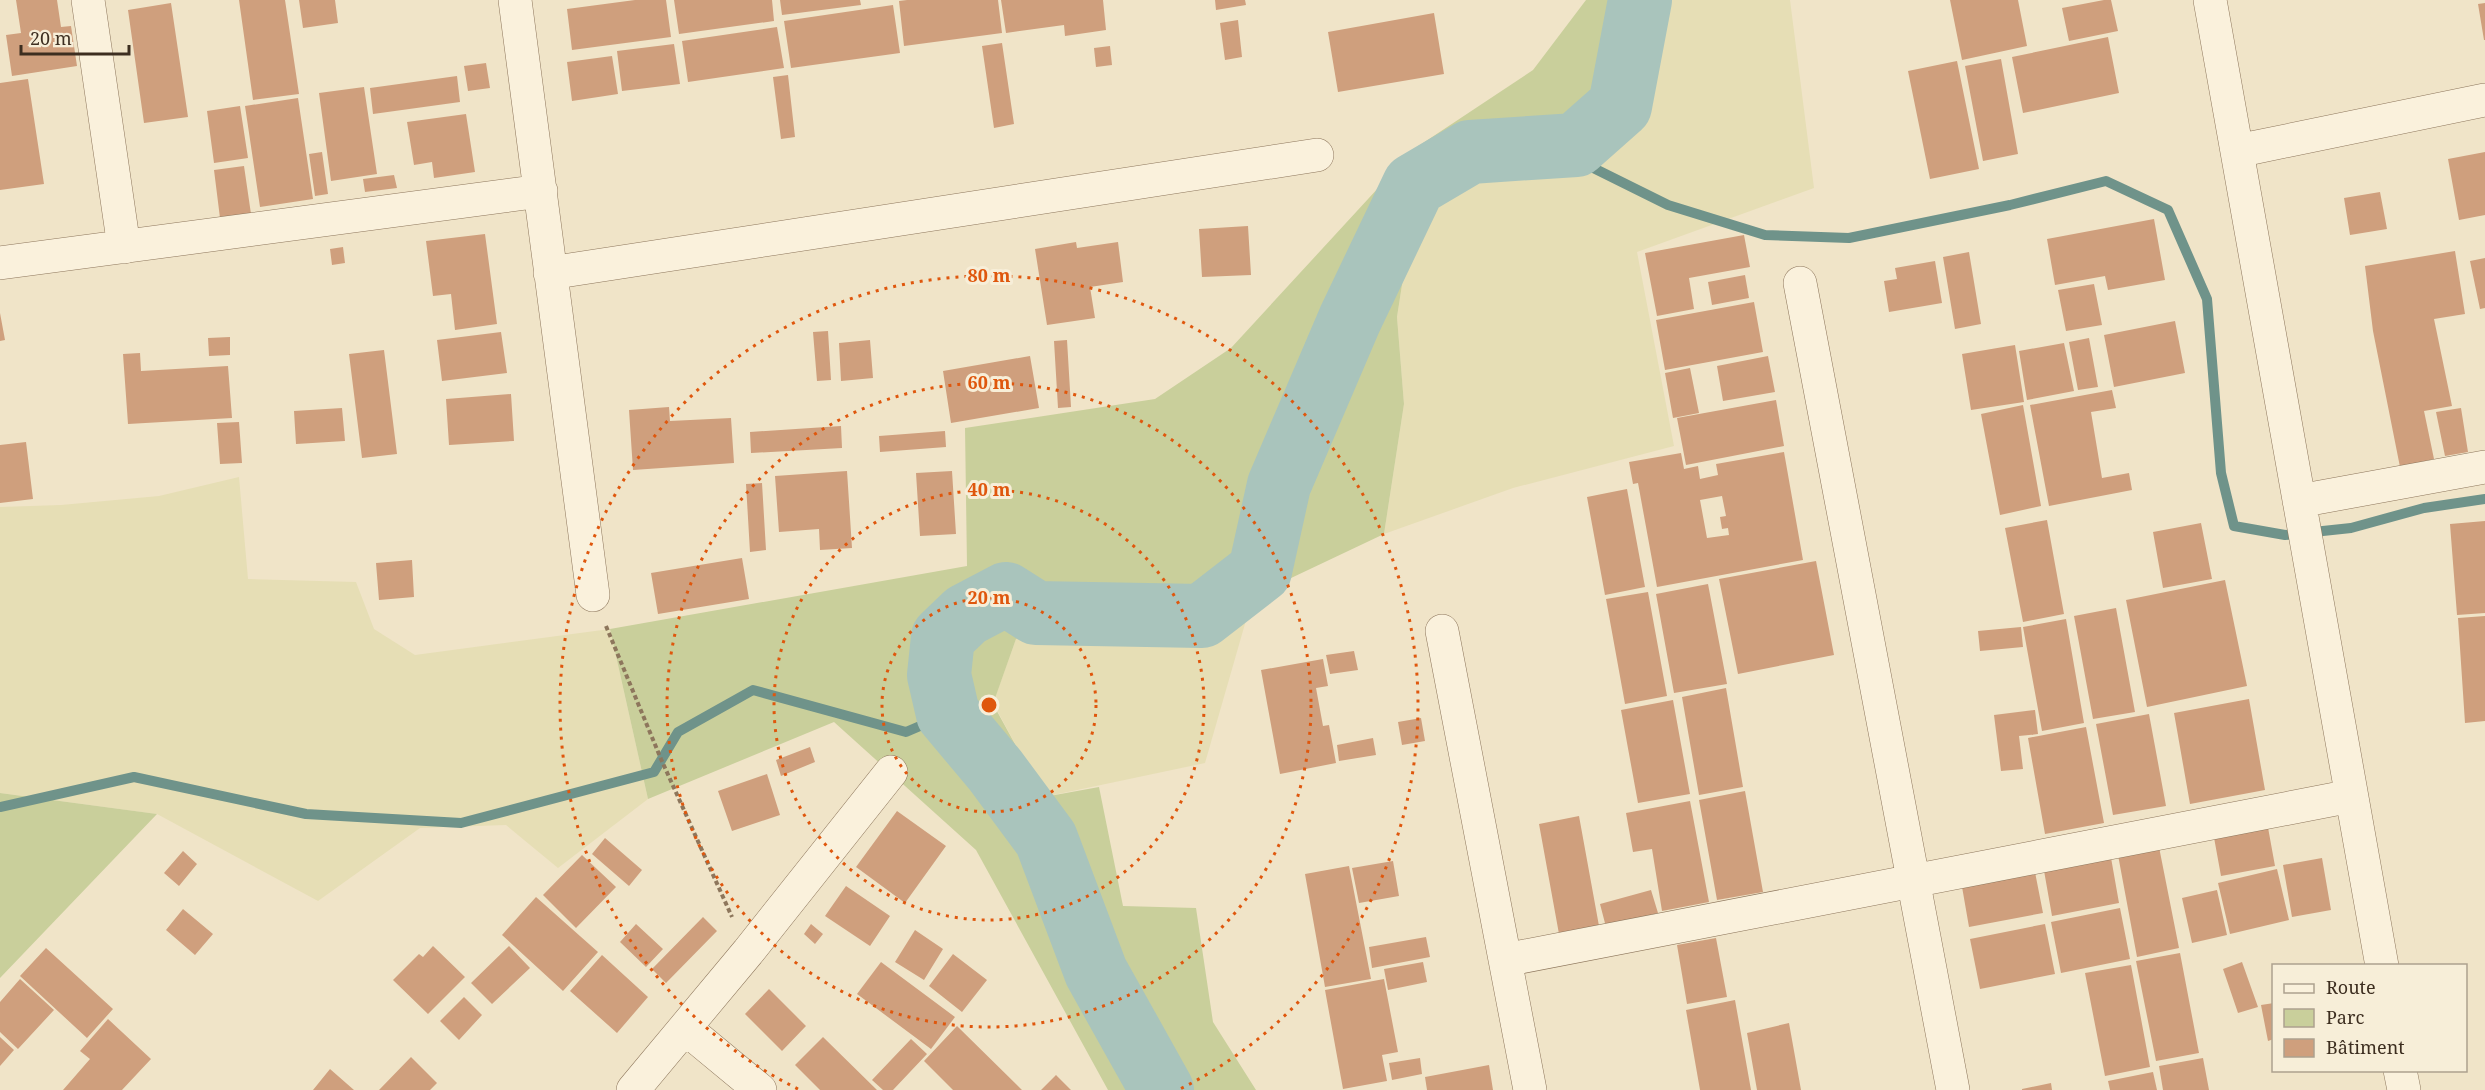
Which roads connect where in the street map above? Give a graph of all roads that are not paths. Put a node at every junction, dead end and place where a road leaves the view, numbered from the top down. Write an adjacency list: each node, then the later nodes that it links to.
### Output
1 (88, 0): 8 (street)
2 (515, 0): 7 (street)
3 (2210, 0): 5 (street)
4 (2485, 100): 5 (street)
5 (2237, 151): 13 (street)
6 (1317, 155): 10 (street)
7 (541, 191): 8 (street); 10 (street)
8 (124, 247): 9 (street)
9 (0, 263)
10 (550, 273): 14 (street)
11 (1800, 283): 18 (street)
12 (2485, 467): 13 (street)
13 (2299, 501): 17 (street)
14 (593, 595)
15 (1442, 631): 19 (street)
16 (891, 772): 21 (street)
17 (2351, 796): 18 (street); 20 (street)
18 (1914, 881): 19 (street); 26 (street)
19 (1505, 960): 25 (street)
20 (2382, 964)
21 (685, 1028): 23 (street); 24 (street)
22 (2400, 1072): 27 (street)
23 (633, 1090)
24 (760, 1090)
25 (1530, 1090)
26 (1953, 1090)
27 (2404, 1090)

